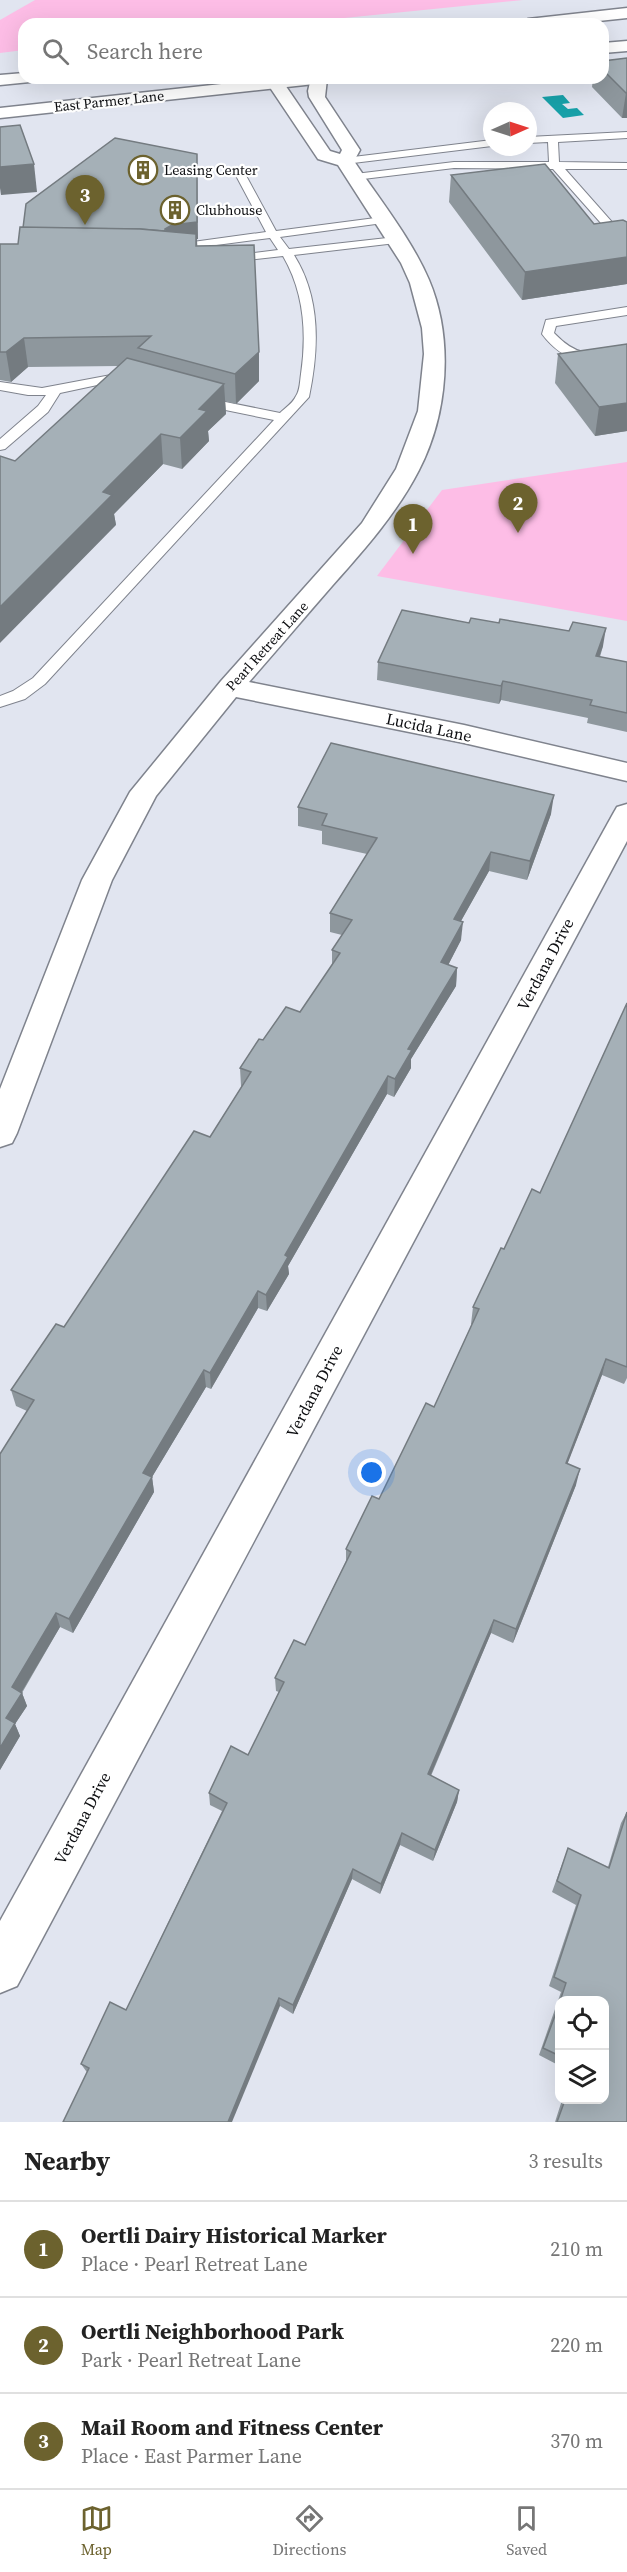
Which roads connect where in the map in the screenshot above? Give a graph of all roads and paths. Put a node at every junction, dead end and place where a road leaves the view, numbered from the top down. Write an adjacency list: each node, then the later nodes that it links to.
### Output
1 (627, 13): 2 (street)
2 (582, 18)
3 (627, 46): 4 (street)
4 (609, 48)
5 (18, 78): 6 (street)
6 (0, 80)
7 (248, 84): 10 (street, East Parmer Lane)
8 (277, 84): 17 (street)
9 (317, 84): 17 (street, Pearl Retreat Lane)
10 (0, 112)
11 (627, 135): 12 (lane)
12 (553, 138): 13 (lane); 15 (lane)
13 (537, 139)
14 (483, 145): 17 (lane)
15 (557, 166): 16 (lane); 17 (lane); 21 (lane)
16 (627, 166)
17 (350, 169): 19 (street, Pearl Retreat Lane)
18 (238, 170): 20 (lane)
19 (390, 230): 20 (lane); 22 (lane); 33 (street, Pearl Retreat Lane)
20 (273, 234): 22 (lane); 23 (lane)
21 (627, 246)
22 (286, 253): 24 (lane); 31 (lane)
23 (195, 257)
24 (216, 258)
25 (627, 311): 26 (lane)
26 (627, 352)
27 (144, 385): 29 (lane)
28 (0, 386): 29 (lane)
29 (56, 390): 32 (lane)
30 (188, 398): 31 (lane)
31 (284, 418): 34 (lane)
32 (0, 446)
33 (230, 687): 35 (street, Lucida Lane); 37 (street, Pearl Retreat Lane)
34 (0, 702)
35 (627, 772)
36 (627, 814): 38 (street, Verdana Drive)
37 (0, 1133)
38 (0, 1969)

